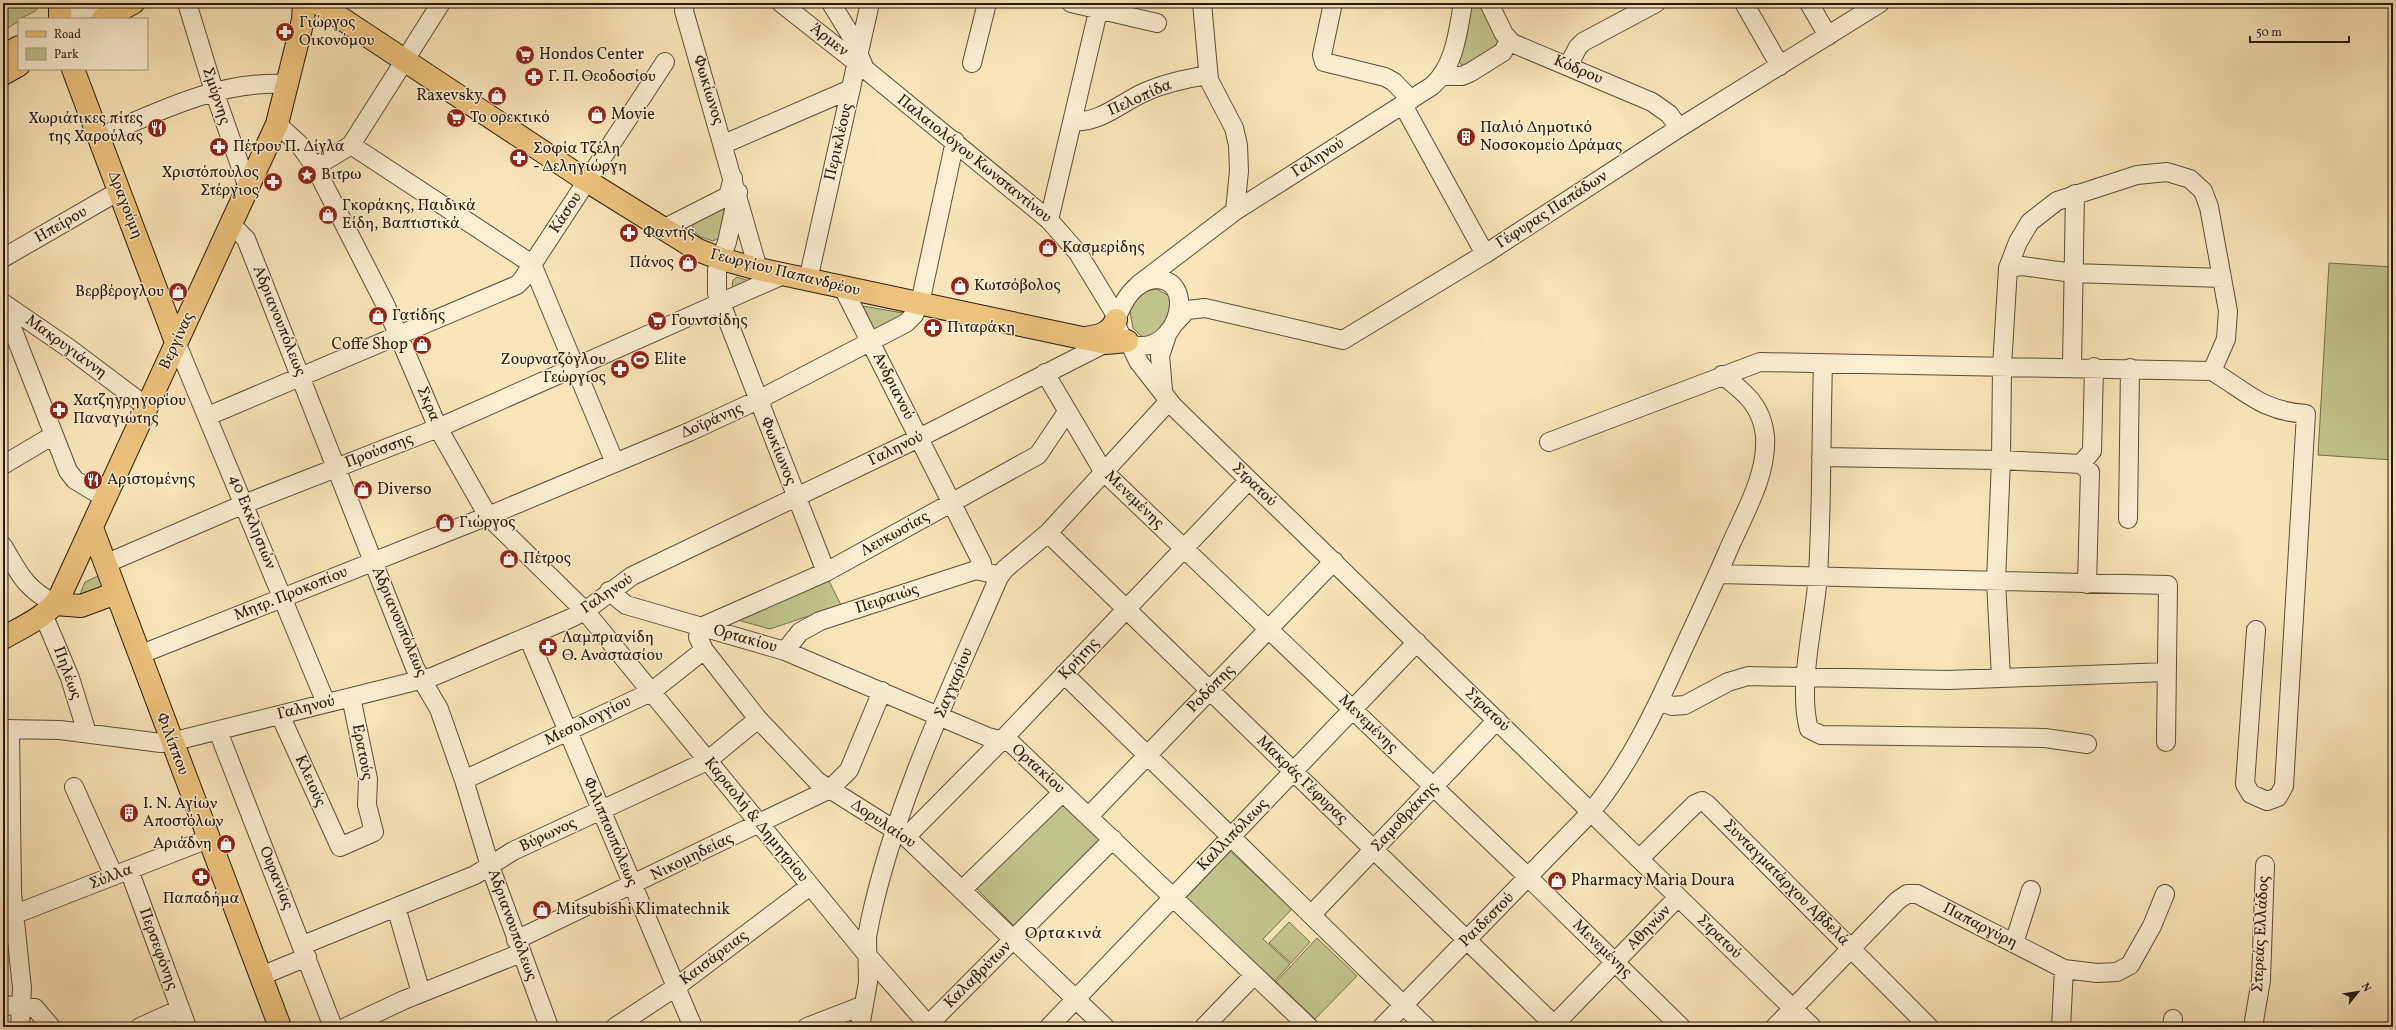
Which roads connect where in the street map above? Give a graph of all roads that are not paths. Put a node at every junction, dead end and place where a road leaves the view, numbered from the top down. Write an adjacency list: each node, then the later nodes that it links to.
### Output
1 (60, 3): 23 (main road)
2 (99, 3): 24 (street)
3 (133, 3): 25 (main road)
4 (187, 3): 44 (street, Σμύρνης)
5 (304, 3): 42 (main road, Βεργίνας)
6 (318, 3): 31 (main road, Γεωργίου Παπανδρέου)
7 (441, 3): 31 (street)
8 (685, 3): 51 (street, Φωκίωνος)
9 (781, 3): 32 (street, Άρμεν)
10 (831, 3): 32 (street, Παλαιολόγου Κωνσταντίνου)
11 (870, 3): 32 (street, Περικλέους)
12 (987, 3): 34 (street)
13 (1071, 3): 22 (street)
14 (1202, 3): 40 (street)
15 (1333, 3): 45 (street)
16 (1463, 3): 41 (street, Γαληνού)
17 (1489, 3): 28 (street)
18 (1656, 3): 36 (street)
19 (1744, 3): 37 (street)
20 (1809, 3): 27 (street)
21 (1880, 3): 27 (street, Γέφυρας Παπάδων)
22 (1099, 6): 26 (street); 46 (street)
23 (60, 18)
24 (72, 18)
25 (105, 18)
26 (1157, 23)
27 (1828, 36): 37 (street, Γέφυρας Παπάδων)
28 (1509, 40): 36 (street, Κόδρου); 41 (street)
29 (18, 48): 30 (main road)
30 (3, 56)
31 (405, 59): 52 (street); 54 (main road, Γεωργίου Παπανδρέου)
32 (858, 61): 43 (street, Περικλέους); 50 (street, Παλαιολόγου Κωνσταντίνου)
33 (665, 62): 54 (street, Κάσου)
34 (972, 64)
35 (18, 66): 39 (main road)
36 (1568, 66): 48 (street, Κόδρου)
37 (1780, 66): 48 (street, Γέφυρας Παπάδων)
38 (73, 70): 49 (main road, Δραγούμη)
39 (3, 74)
40 (1208, 75): 46 (street, Πελοπίδα); 59 (street)
41 (1443, 76): 45 (street, Γαληνού)
42 (288, 84): 44 (street); 47 (main road, Βεργίνας)
43 (851, 89): 51 (street); 73 (street, Περικλέους)
44 (214, 91): 49 (street); 56 (street, Σμύρνης)
45 (1407, 102): 59 (street, Γαληνού); 63 (street)
46 (1073, 121): 60 (street)
47 (277, 124): 53 (street, Σκρα); 56 (main road, Βεργίνας)
48 (1678, 128): 63 (street, Γέφυρας Παπάδων)
49 (99, 137): 57 (main road, Δραγούμη)
50 (955, 141): 60 (street, Παλαιολόγου Κωνσταντίνου); 78 (street, Δοϊράνης)
51 (724, 144): 55 (street, Φωκίωνος)
52 (351, 145): 53 (street); 67 (street)
53 (315, 167): 83 (street, Σκρα)
54 (587, 181): 62 (main road, Γεωργίου Παπανδρέου); 67 (street, Κάσου)
55 (735, 185): 62 (street); 66 (street, Φωκίωνος); 69 (street, Φωκίωνος)
56 (248, 188): 61 (main road, Βεργίνας)
57 (119, 191): 65 (street, Ηπείρου); 85 (main road, Δραγούμη)
58 (2075, 194): 68 (street); 70 (street); 72 (street)
59 (1235, 211): 64 (street, Γαληνού)
60 (1049, 220): 81 (street, Παλαιολόγου Κωνσταντίνου)
61 (231, 224): 85 (main road, Βεργίνας); 97 (street, Αδριανουπόλεως)
62 (663, 229): 66 (main road, Γεωργίου Παπανδρέου)
63 (1485, 254): 80 (street, Γέφυρας Παπάδων)
64 (1174, 255): 74 (street, Γαληνού); 75 (street)
65 (3, 258)
66 (721, 259): 69 (main road, Γεωργίου Παπανδρέου); 77 (street, Φωκίωνος)
67 (532, 264): 83 (street, Κάσου); 89 (street)
68 (2008, 268): 70 (street); 90 (street)
69 (758, 269): 71 (main road, Γεωργίου Παπανδρέου)
70 (2073, 273): 72 (street); 91 (street)
71 (783, 275): 73 (main road, Γεωργίου Παπανδρέου); 77 (street, Προύσσης)
72 (2222, 278): 94 (street)
73 (808, 280): 76 (main road, Γεωργίου Παπανδρέου)
74 (1138, 285): 75 (street); 81 (street)
75 (1174, 287): 80 (street, Γέφυρας Παπάδων); 82 (street)
76 (843, 288): 78 (main road, Γεωργίου Παπανδρέου); 86 (street, Ανδριανού)
77 (720, 303): 89 (street, Προύσσης); 99 (street, Φωκίωνος)
78 (920, 303): 84 (main road, Γεωργίου Παπανδρέου); 86 (street, Δοϊράνης)
79 (3, 304): 100 (street, Μακρυγιάννη); 104 (street)
80 (1205, 308): 82 (street, Γέφυρας Παπάδων)
81 (1117, 319): 84 (main road, Γεωργίου Παπανδρέου); 87 (street)
82 (1172, 328): 87 (street); 98 (street)
83 (398, 334): 97 (street, Κάσου); 103 (street, Σκρα)
84 (1082, 338): 87 (main road, Γεωργίου Παπανδρέου)
85 (176, 342): 100 (main road, Βεργίνας); 102 (street, 40 Εκκλησιών)
86 (870, 342): 99 (street, Δοϊράνης); 105 (street, Ανδριανού)
87 (1121, 343): 95 (street, Γαληνού); 98 (street, Στρατού)
88 (1823, 363): 90 (street); 96 (street); 107 (street)
89 (575, 367): 103 (street, Προύσσης); 109 (street)
90 (2002, 367): 91 (street); 108 (street)
91 (2072, 367): 92 (street)
92 (2094, 368): 93 (street); 110 (street)
93 (2130, 368): 94 (street); 120 (street)
94 (2212, 371): 142 (street)
95 (1045, 373): 101 (street, Μενεμένης); 105 (street, Γαληνού)
96 (1722, 375): 106 (street); 130 (street, Ραιδεστού)
97 (301, 377): 102 (street, Κάσου); 112 (street, Αδριανουπόλεως)
98 (1166, 397): 113 (street, Σαγγαρίου); 114 (street, Στρατού)
99 (758, 400): 109 (street, Δοϊράνης); 115 (street, Φωκίωνος)
100 (147, 407): 116 (main road, Βεργίνας)
101 (1068, 412): 113 (street, Μενεμένης); 118 (street, Λευκωσίας)
102 (208, 416): 117 (street, 40 Εκκλησιών)
103 (438, 428): 112 (street, Προύσσης); 119 (street, Σκρα)
104 (52, 436): 111 (street); 116 (street)
105 (919, 438): 115 (street, Γαληνού); 118 (street, Ανδριανού)
106 (1549, 442)
107 (1821, 457): 108 (street); 131 (street)
108 (2001, 460): 110 (street); 132 (street)
109 (615, 463): 119 (street, Δοϊράνης)
110 (2081, 464): 133 (street)
111 (3, 465)
112 (337, 468): 117 (street, Προύσσης); 125 (street, Αδριανουπόλεως)
113 (1104, 471): 122 (street, Σαγγαρίου); 124 (street, Μενεμένης)
114 (1249, 480): 124 (street, Κρήτης); 126 (street, Στρατού)
115 (796, 497): 128 (street, Φωκίωνος); 134 (street, Γαληνού)
116 (105, 498): 121 (main road, Βεργίνας)
117 (244, 504): 127 (street, Προύσσης); 136 (street, 40 Εκκλησιών)
118 (952, 504): 128 (street, Λευκωσίας); 129 (street, Ανδριανού)
119 (488, 516): 125 (street, Μητρ. Προκοπίου); 139 (street, Σκρα)
120 (2128, 519)
121 (92, 528): 127 (main road, Φιλίππου); 137 (main road, Βεργίνας)
122 (1048, 533): 129 (street, Σαγγαρίου); 138 (street, Μακράς Γέφυρας)
123 (3, 546): 137 (street)
124 (1184, 548): 138 (street, Κρήτης); 141 (street, Μενεμένης)
125 (373, 561): 136 (street, Μητρ. Προκοπίου); 153 (street, Αδριανουπόλεως)
126 (1334, 561): 141 (street, Ροδόπης); 145 (street, Στρατού)
127 (105, 564): 135 (main road, Φιλίππου)
128 (826, 572): 140 (street, Λευκωσίας)
129 (991, 574): 147 (street, Πειραιώς); 162 (street, Σαγγαρίου)
130 (1718, 574): 131 (street); 158 (street, Ραιδεστού)
131 (1818, 576): 132 (street); 151 (street)
132 (1996, 581): 133 (street); 152 (street)
133 (2087, 584): 149 (street)
134 (609, 591): 139 (street, Γαληνού); 140 (street, Ορτακίου)
135 (116, 592): 137 (main road); 148 (main road, Φιλίππου)
136 (282, 597): 148 (street, Μητρ. Προκοπίου); 159 (street, 40 Εκκλησιών)
137 (49, 609): 144 (main road); 168 (street, Πηλέως)
138 (1126, 609): 150 (street, Κρήτης); 154 (street, Μακράς Γέφυρας)
139 (584, 611): 143 (street, Γαληνού); 155 (street, Καραολή & Δημητρίου)
140 (701, 627): 146 (street, Δορυλαίου); 147 (street, Ορτακίου)
141 (1269, 629): 154 (street, Ροδόπης); 160 (street, Μενεμένης)
142 (2256, 630)
143 (528, 637): 153 (street, Γαληνού); 167 (street, Φιλιππουπόλεως)
144 (3, 638)
145 (1417, 642): 160 (street, Καλλιπόλεως); 164 (street, Στρατού)
146 (704, 650): 155 (street, Μεσολογγίου); 163 (street, Δορυλαίου)
147 (785, 651): 156 (street, Ορτακίου)
148 (139, 655): 170 (main road, Φιλίππου)
149 (2167, 672): 152 (street); 171 (street)
150 (1064, 674): 169 (street, Κρήτης); 173 (street)
151 (1807, 677): 152 (street); 158 (street); 172 (street)
152 (2001, 678)
153 (421, 680): 157 (street, Γαληνού); 176 (street, Αδριανουπόλεως)
154 (1210, 690): 173 (street, Ροδόπης); 175 (street, Μακράς Γέφυρας)
155 (651, 692): 167 (street, Μεσολογγίου); 174 (street, Καραολή & Δημητρίου)
156 (882, 692): 162 (street, Ορτακίου); 179 (street, Νικομηδείας)
157 (352, 697): 159 (street, Γαληνού); 189 (street, Ερατούς)
158 (1659, 701): 182 (street, Ραιδεστού)
159 (326, 703): 161 (street, Γαληνού)
160 (1353, 710): 175 (street, Καλλιπόλεως); 178 (street, Μενεμένης)
161 (280, 715): 166 (street, Γαληνού); 189 (street, Κλειούς)
162 (939, 716): 169 (street, Ορτακίου); 185 (street, Σαγγαρίου)
163 (758, 719): 174 (street, Βύρωνος); 179 (street, Δορυλαίου)
164 (1497, 720): 178 (street, Σαμοθράκης); 182 (street, Στρατού)
165 (6, 729): 168 (street, Γαληνού); 205 (street)
166 (218, 731): 170 (street, Γαληνού); 211 (street, Ουρανίας)
167 (567, 731): 176 (street, Μεσολογγίου); 181 (street, Φιλιππουπόλεως)
168 (87, 733): 170 (street, Γαληνού)
169 (1002, 740): 180 (street, Ορτακίου); 185 (street, Κρήτης)
170 (171, 742): 187 (main road, Φιλίππου)
171 (2166, 742)
172 (2087, 744)
173 (1147, 755): 183 (street, Ροδόπης); 186 (street)
174 (707, 761): 181 (street, Βύρωνος); 184 (street, Καραολή & Δημητρίου)
175 (1293, 772): 186 (street, Καλλιπόλεως); 190 (street, Μακράς Γέφυρας)
176 (464, 780): 193 (street, Αδριανουπόλεως)
177 (74, 786): 194 (street, Περσεφόνης)
178 (1433, 787): 190 (street, Σαμοθράκης); 195 (street, Μενεμένης)
179 (830, 789): 184 (street, Νικομηδείας); 185 (street, Δορυλαίου)
180 (1063, 792): 183 (street, Ορτακίου); 198 (street)
181 (601, 810): 193 (street, Βύρωνος); 196 (street, Φιλιππουπόλεως)
182 (1592, 812): 191 (street, Στρατού); 195 (street, Ραιδεστού)
183 (1089, 816): 188 (street, Ορτακίου)
184 (759, 824): 196 (street, Νικομηδείας); 197 (street, Καραολή & Δημητρίου)
185 (901, 833): 198 (street, Δορυλαίου); 212 (street, Σαγγαρίου)
186 (1231, 836): 201 (street, Καλλιπόλεως); 204 (street)
187 (208, 839): 194 (street, Σύλλα); 216 (main road, Φιλίππου)
188 (1113, 839): 201 (street, Ορτακίου); 206 (street, Καλαβρύτων)
189 (340, 847)
190 (1374, 850): 204 (street, Σαμοθράκης); 207 (street, Μακράς Γέφυρας)
191 (1639, 859): 202 (street, Στρατού); 210 (street, Συνταγματάρχου Αβδελά)
192 (2265, 865): 251 (street, Στερεάς Ελλάδος)
193 (490, 866): 203 (street, Βύρωνος); 209 (street, Αδριανουπόλεως)
194 (122, 873): 205 (street, Σύλλα); 224 (street, Περσεφόνης)
195 (1529, 878): 207 (street, Ραιδεστού); 213 (street, Μενεμένης)
196 (633, 885): 209 (street, Νικομηδείας); 217 (street, Φιλιππουπόλεως)
197 (810, 886): 212 (street, Καραολή & Δημητρίου); 217 (street, Καισάρειας)
198 (962, 890): 206 (street, Δορυλαίου)
199 (2031, 890): 208 (street)
200 (2165, 894): 214 (street, Παπαργύρη)
201 (1173, 897): 215 (street, Ορτακίου); 219 (street, Καλλιπόλεως)
202 (1678, 897): 213 (street, Αθηνών); 225 (street, Στρατού)
203 (396, 907): 211 (street, Βύρωνος); 218 (street)
204 (1312, 914): 222 (street)
205 (13, 915): 223 (street)
206 (1014, 939): 219 (street, Δορυλαίου); 226 (street, Καλαβρύτων)
207 (1467, 941): 222 (street, Ραιδεστού); 245 (street, Μακράς Γέφυρας)
208 (2014, 943): 210 (street, Παπαργύρη); 214 (street, Παπαργύρη)
209 (519, 946): 218 (street, Νικομηδείας); 234 (street, Αδριανουπόλεως)
210 (1851, 949): 225 (street, Παπαργύρη); 249 (street, Συνταγματάρχου Αβδελά)
211 (305, 951): 216 (street, Βύρωνος); 232 (street, Ουρανίας)
212 (868, 956): 221 (street, Σαγγαρίου); 226 (street, Καραολή & Δημητρίου)
213 (1615, 962): 245 (street, Αθηνών); 246 (street, Μενεμένης)
214 (2064, 969): 250 (street)
215 (1254, 975): 241 (street); 242 (street, Ορτακίου)
216 (261, 976): 231 (main road, Φιλίππου)
217 (676, 987): 235 (street, Καισάρειας); 236 (street, Φιλιππουπόλεως)
218 (422, 993): 233 (street, Νικομηδείας)
219 (1076, 999): 239 (street, Καλλιπόλεως); 240 (street, Δορυλαίου)
220 (3, 1005): 223 (street)
221 (864, 1005): 237 (street); 238 (street, Σαγγαρίου)
222 (1404, 1005): 243 (street, Ραιδεστού); 244 (street)
223 (22, 1008): 227 (street); 228 (street)
224 (180, 1009): 229 (street); 230 (street, Περσεφόνης)
225 (1793, 1009): 247 (street, Παπαργύρη); 248 (street, Στρατού)
226 (929, 1026)
227 (20, 1027)
228 (51, 1027)
229 (140, 1027)
230 (187, 1027)
231 (280, 1027)
232 (333, 1027)
233 (346, 1027)
234 (549, 1027)
235 (615, 1027)
236 (693, 1027)
237 (808, 1027)
238 (860, 1027)
239 (1049, 1027)
240 (1105, 1027)
241 (1204, 1027)
242 (1309, 1027)
243 (1382, 1027)
244 (1426, 1027)
245 (1553, 1027)
246 (1681, 1027)
247 (1775, 1027)
248 (1812, 1027)
249 (1929, 1027)
250 (2061, 1027)
251 (2252, 1027)

